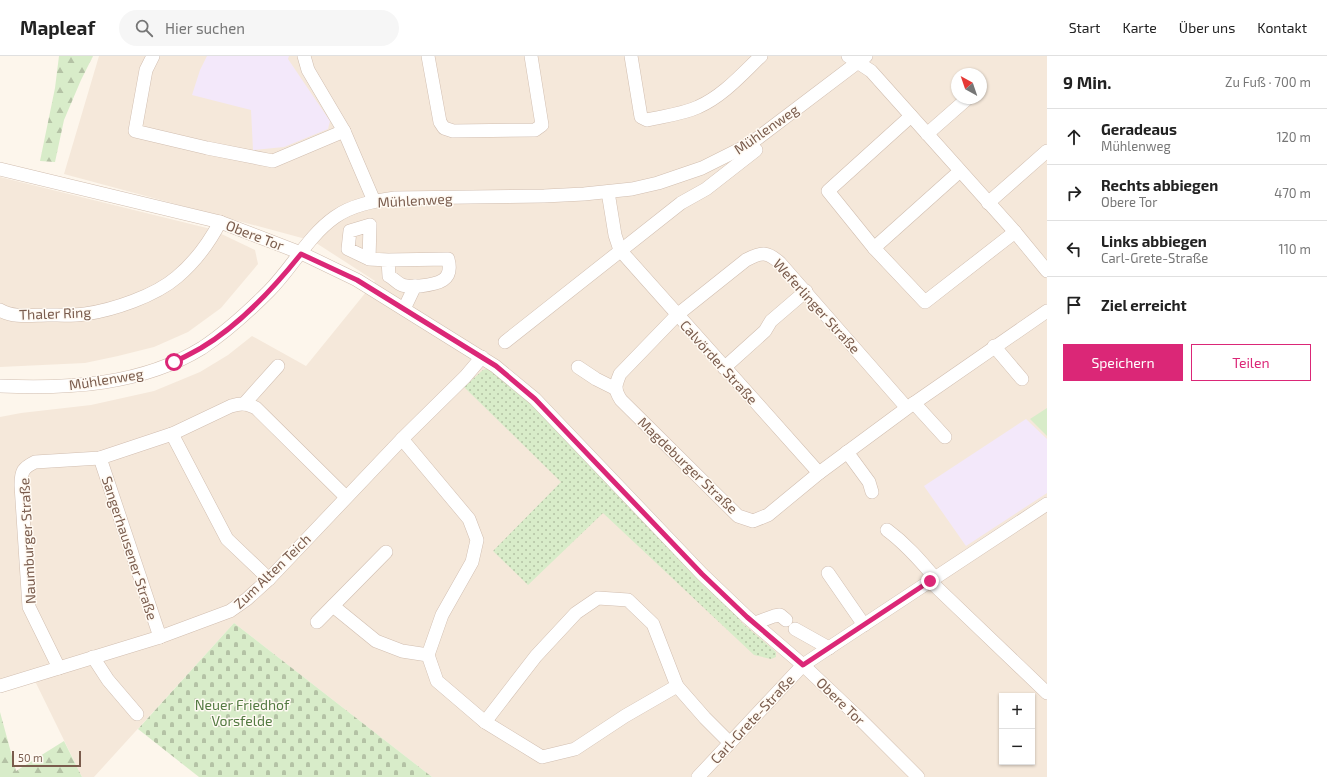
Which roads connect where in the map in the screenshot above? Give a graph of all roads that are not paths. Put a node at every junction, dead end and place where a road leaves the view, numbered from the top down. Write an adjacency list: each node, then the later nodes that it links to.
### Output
1 (153, 56): 10 (street)
2 (304, 56): 10 (street)
3 (428, 56): 4 (street)
4 (531, 56)
5 (631, 56): 6 (street)
6 (761, 56)
7 (857, 58): 9 (street); 16 (street, Mühlenweg)
8 (961, 104): 11 (street)
9 (911, 116): 11 (street); 21 (street)
10 (344, 131): 17 (street)
11 (927, 134): 15 (street)
12 (756, 150): 22 (street, Mühlenweg)
13 (1047, 151): 18 (street)
14 (0, 169): 19 (street, Obere Tor)
15 (960, 171): 18 (street); 21 (street)
16 (608, 192): 17 (street, Mühlenweg); 22 (street)
17 (374, 201): 23 (street, Mühlenweg)
18 (988, 203): 20 (street)
19 (220, 222): 23 (street, Obere Tor); 30 (street, Thaler Ring)
20 (1015, 232): 21 (street); 26 (street)
21 (874, 248)
22 (620, 250): 32 (street, Calvörder Straße); 33 (street, Mühlenweg)
23 (301, 254): 29 (street, Obere Tor); 41 (street, Mühlenweg)
24 (369, 258): 25 (street)
25 (388, 260): 27 (street); 27 (street)
26 (1046, 268)
27 (415, 286): 29 (street)
28 (806, 291): 32 (street, Weferlinger Straße); 38 (street); 45 (street, Weferlinger Straße)
29 (404, 309): 35 (street, Obere Tor)
30 (0, 310)
31 (1047, 311): 34 (street, Magdeburger Straße)
32 (677, 315): 38 (street, Calvörder Straße); 42 (street)
33 (505, 342)
34 (994, 346): 39 (street); 45 (street, Magdeburger Straße)
35 (482, 357): 48 (street, Zum Alten Teich); 63 (street, Obere Tor)
36 (278, 366): 44 (street)
37 (578, 366): 42 (street)
38 (724, 368): 51 (street, Calvörder Straße)
39 (1022, 379)
40 (0, 386): 41 (street, Mühlenweg)
41 (22, 387): 43 (street, Mühlenweg)
42 (616, 389): 51 (street, Magdeburger Straße)
43 (0, 392)
44 (244, 404): 46 (street, Naumburger Straße); 53 (street)
45 (911, 405): 47 (street); 49 (street, Magdeburger Straße)
46 (172, 434): 50 (street, Naumburger Straße); 58 (street)
47 (945, 437)
48 (402, 439): 53 (street, Zum Alten Teich); 68 (street)
49 (848, 452): 51 (street, Magdeburger Straße); 52 (street)
50 (100, 458): 66 (street, Sangerhausener Straße); 71 (street, Naumburger Straße)
51 (819, 473)
52 (872, 492)
53 (346, 497): 58 (street, Zum Alten Teich)
54 (1047, 504): 59 (street, Carl-Grete-Straße)
55 (887, 530): 59 (street)
56 (386, 552): 60 (street)
57 (828, 573): 64 (street)
58 (269, 579): 66 (street, Zum Alten Teich)
59 (932, 580): 64 (street, Carl-Grete-Straße); 74 (street)
60 (333, 606): 62 (street); 68 (street)
61 (786, 620): 63 (street)
62 (317, 622)
63 (755, 623): 70 (street, Obere Tor)
64 (864, 625): 67 (street, Carl-Grete-Straße)
65 (795, 629): 67 (street)
66 (160, 637): 69 (street, Zum Alten Teich)
67 (829, 648): 70 (street, Carl-Grete-Straße)
68 (428, 655): 76 (street)
69 (93, 658): 71 (street, Zum Alten Teich); 75 (street)
70 (803, 665): 77 (street, Carl-Grete-Straße); 79 (street, Obere Tor)
71 (59, 668): 72 (street, Zum Alten Teich)
72 (0, 686)
73 (677, 686): 76 (street); 76 (street); 77 (street)
74 (1047, 693)
75 (137, 714)
76 (485, 722)
77 (730, 743): 78 (street, Carl-Grete-Straße)
78 (698, 777)
79 (918, 777)

